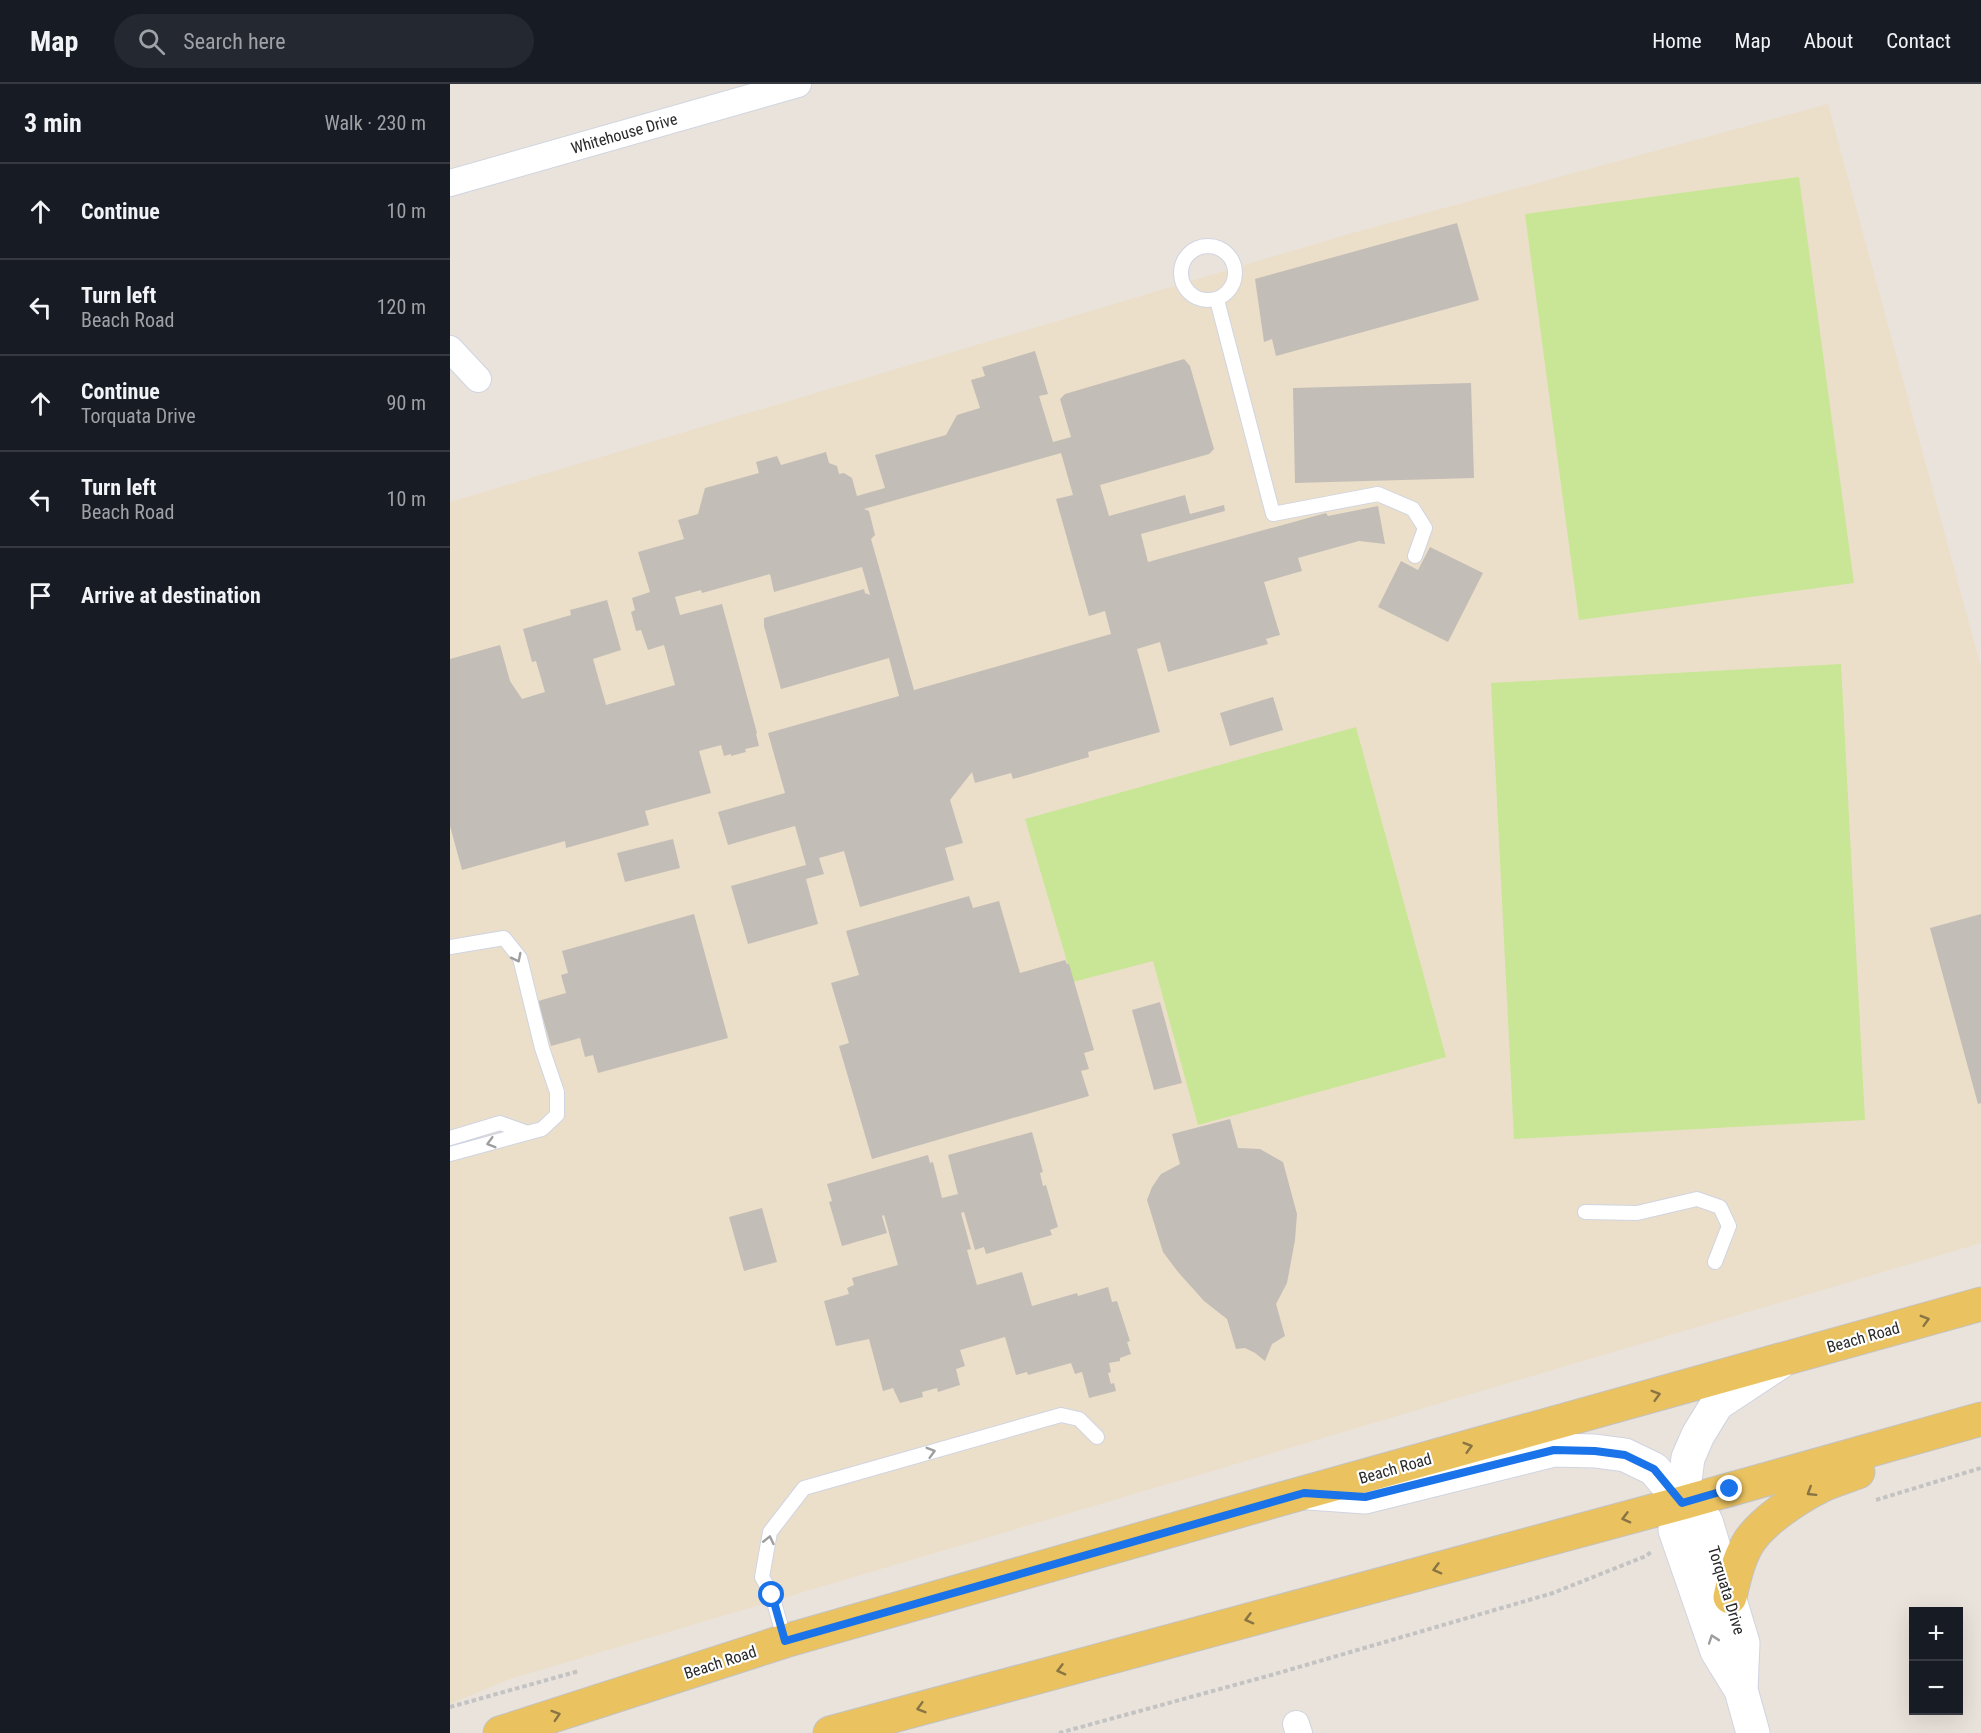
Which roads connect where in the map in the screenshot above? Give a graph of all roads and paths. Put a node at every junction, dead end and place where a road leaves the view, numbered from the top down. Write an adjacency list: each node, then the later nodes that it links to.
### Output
1 (798, 84): 2 (street, Whitehouse Drive)
2 (450, 183)
3 (1217, 300): 3 (lane); 6 (lane)
4 (450, 349): 5 (street)
5 (478, 379)
6 (1415, 556)
7 (450, 947): 8 (lane, one-way to 8)
8 (528, 1133): 9 (lane); 10 (lane, one-way to 10)
9 (450, 1137)
10 (450, 1154)
11 (1585, 1212): 12 (lane)
12 (1715, 1262)
13 (1981, 1304): 14 (main road, Beach Road, one-way to 13)
14 (1785, 1359): 17 (main road, Beach Road, one-way to 14); 18 (street, Torquata Drive)
15 (1981, 1420): 18 (main road); 20 (main road, one-way to 20)
16 (1097, 1437): 21 (lane, one-way to 16)
17 (1304, 1493): 18 (street, Torquata Drive); 21 (main road, Beach Road)
18 (1682, 1503): 20 (street, Torquata Drive); 22 (street, Torquata Drive, one-way to 18); 24 (main road, one-way to 24)
19 (1646, 1556): 25 (path)
20 (1730, 1597): 22 (street, Torquata Drive)
21 (785, 1641): 23 (main road, Beach Road, one-way to 21)
22 (1741, 1690): 26 (street, Torquata Drive)
23 (500, 1733)
24 (830, 1733)
25 (1059, 1733)
26 (1753, 1733)

